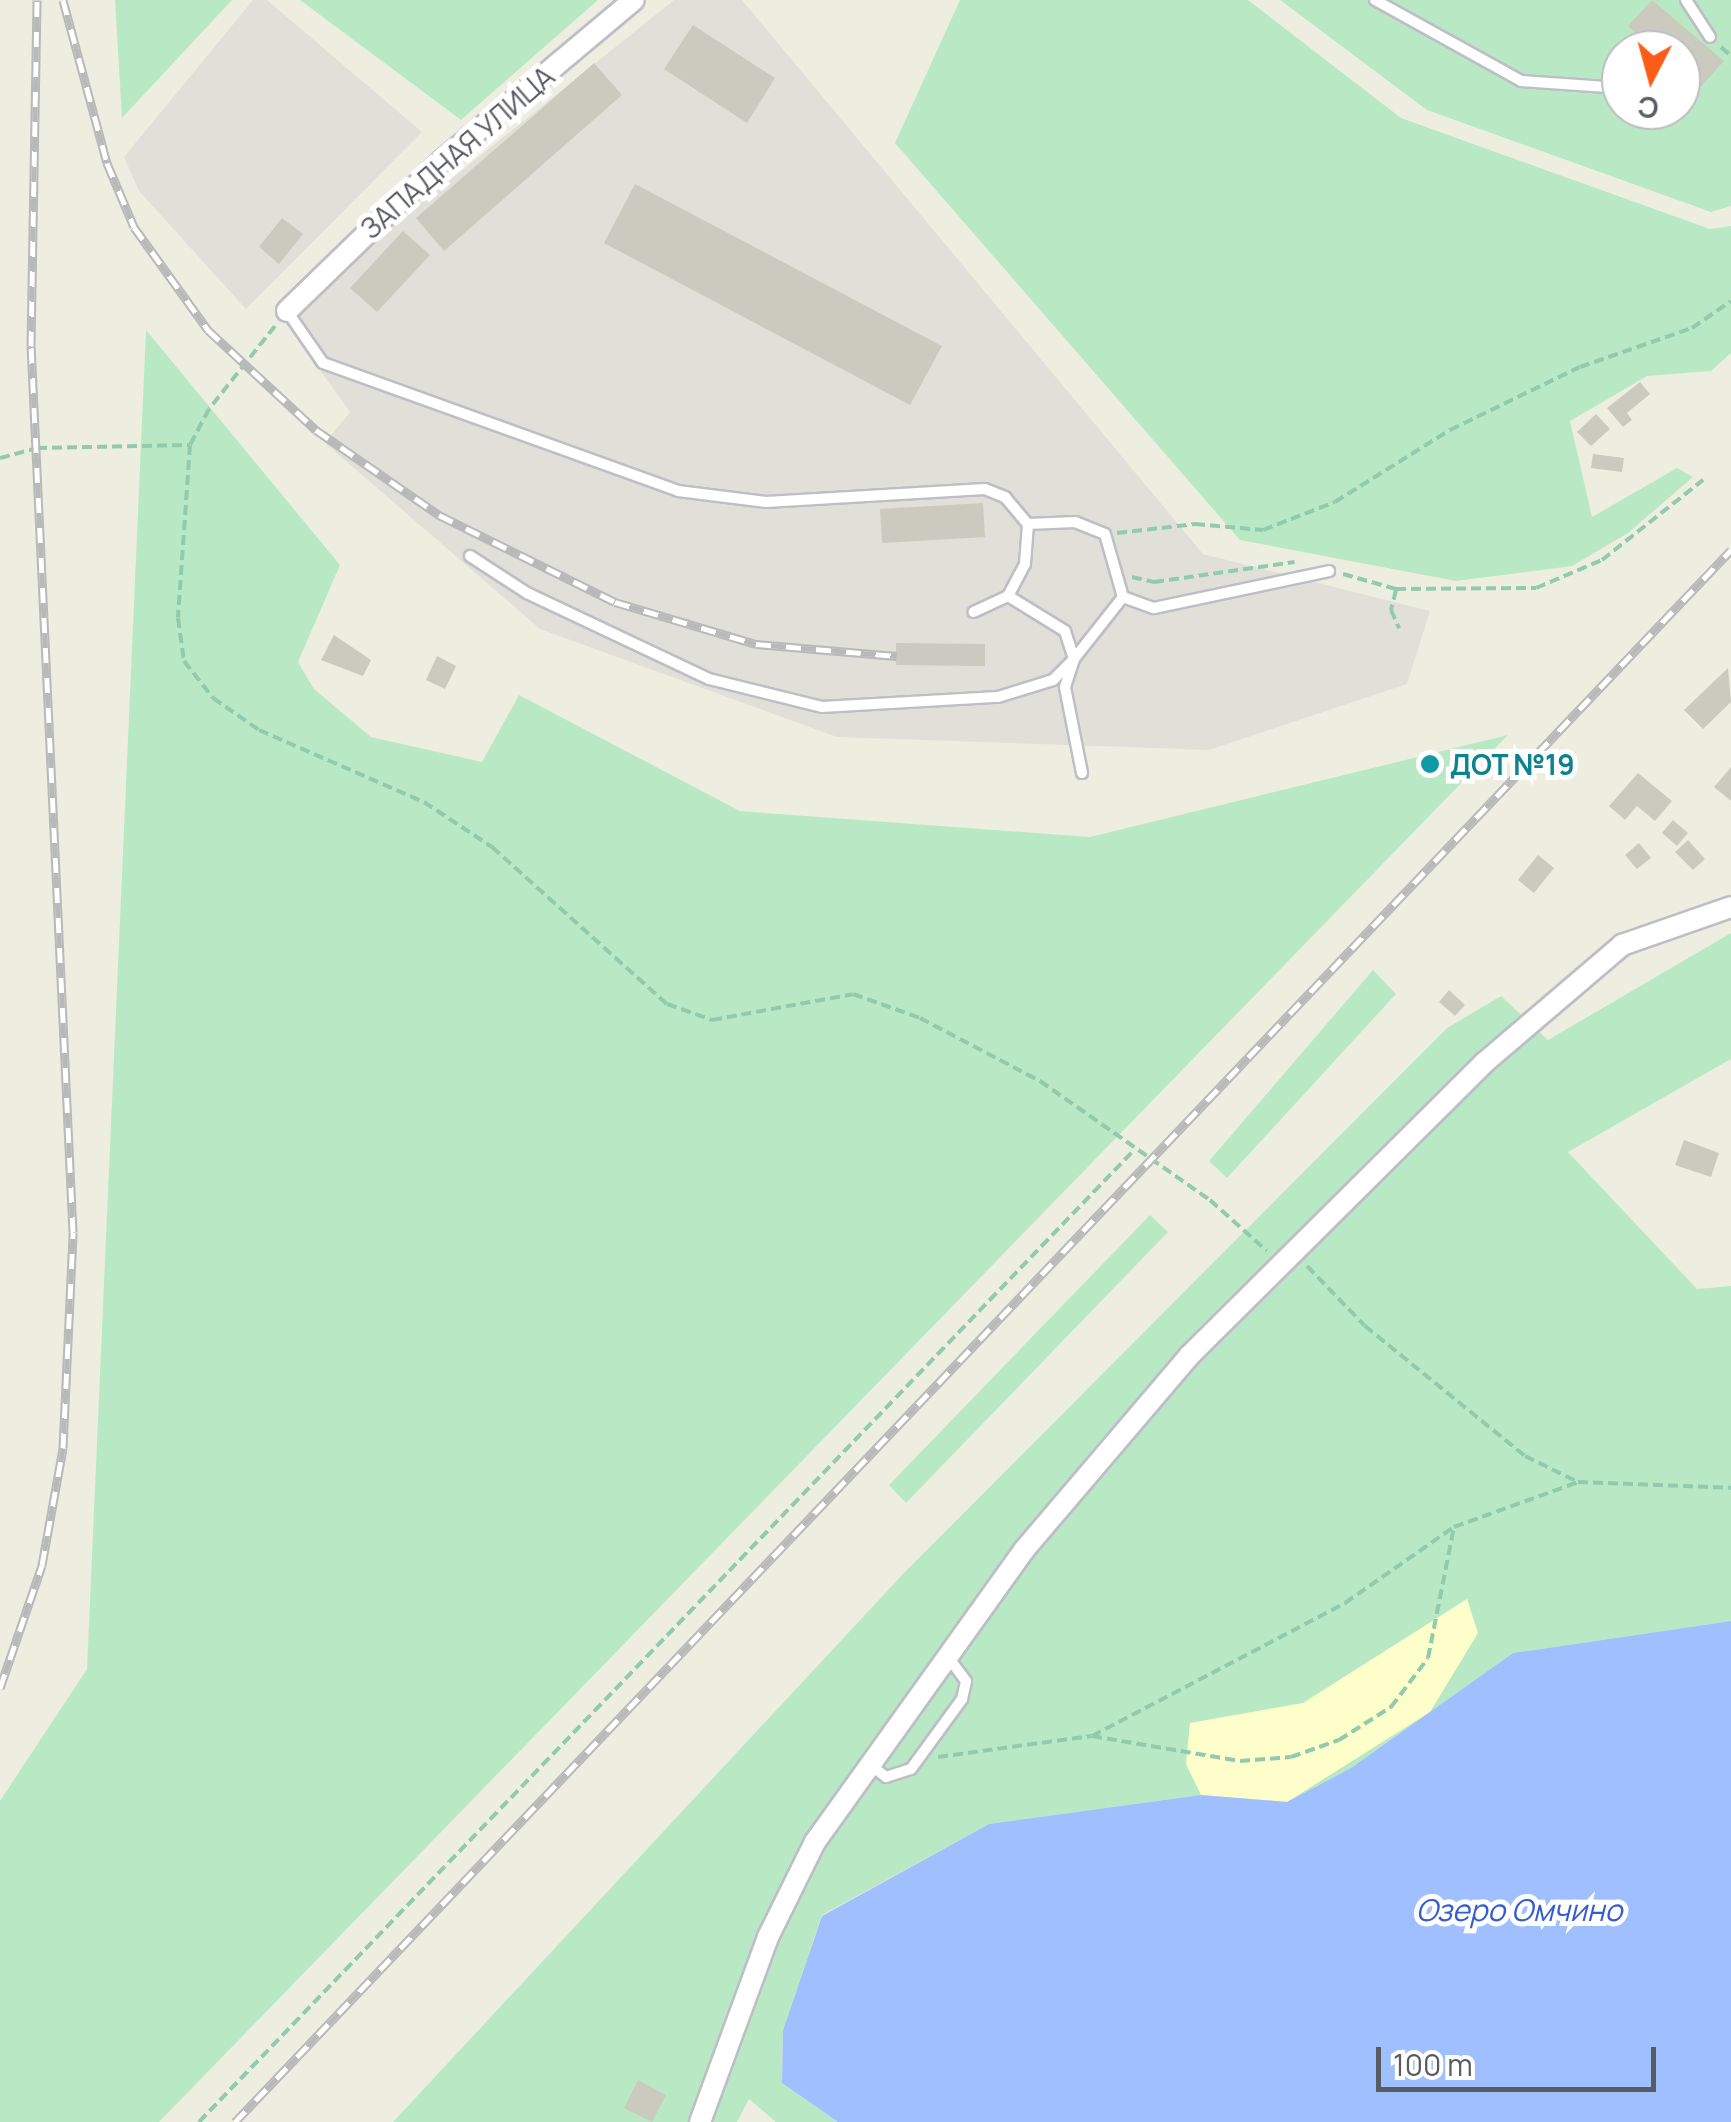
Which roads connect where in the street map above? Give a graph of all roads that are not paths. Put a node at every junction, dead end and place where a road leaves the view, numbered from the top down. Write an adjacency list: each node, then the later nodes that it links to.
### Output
1 (634, 0): 6 (street, ЗАПАДНАЯ УЛИЦА)
2 (1375, 0): 5 (lane)
3 (1686, 0): 4 (lane)
4 (1710, 37)
5 (1601, 87)
6 (287, 311): 7 (lane)
7 (1028, 524): 10 (lane); 11 (lane)
8 (470, 556): 13 (lane)
9 (1329, 571): 11 (lane)
10 (1008, 596): 12 (lane); 13 (lane)
11 (1123, 597): 13 (lane)
12 (973, 612)
13 (1074, 658): 14 (lane)
14 (1082, 773)
15 (1731, 907): 16 (street)
16 (948, 1657): 17 (street); 17 (lane)
17 (867, 1762): 18 (street)
18 (700, 2122)

